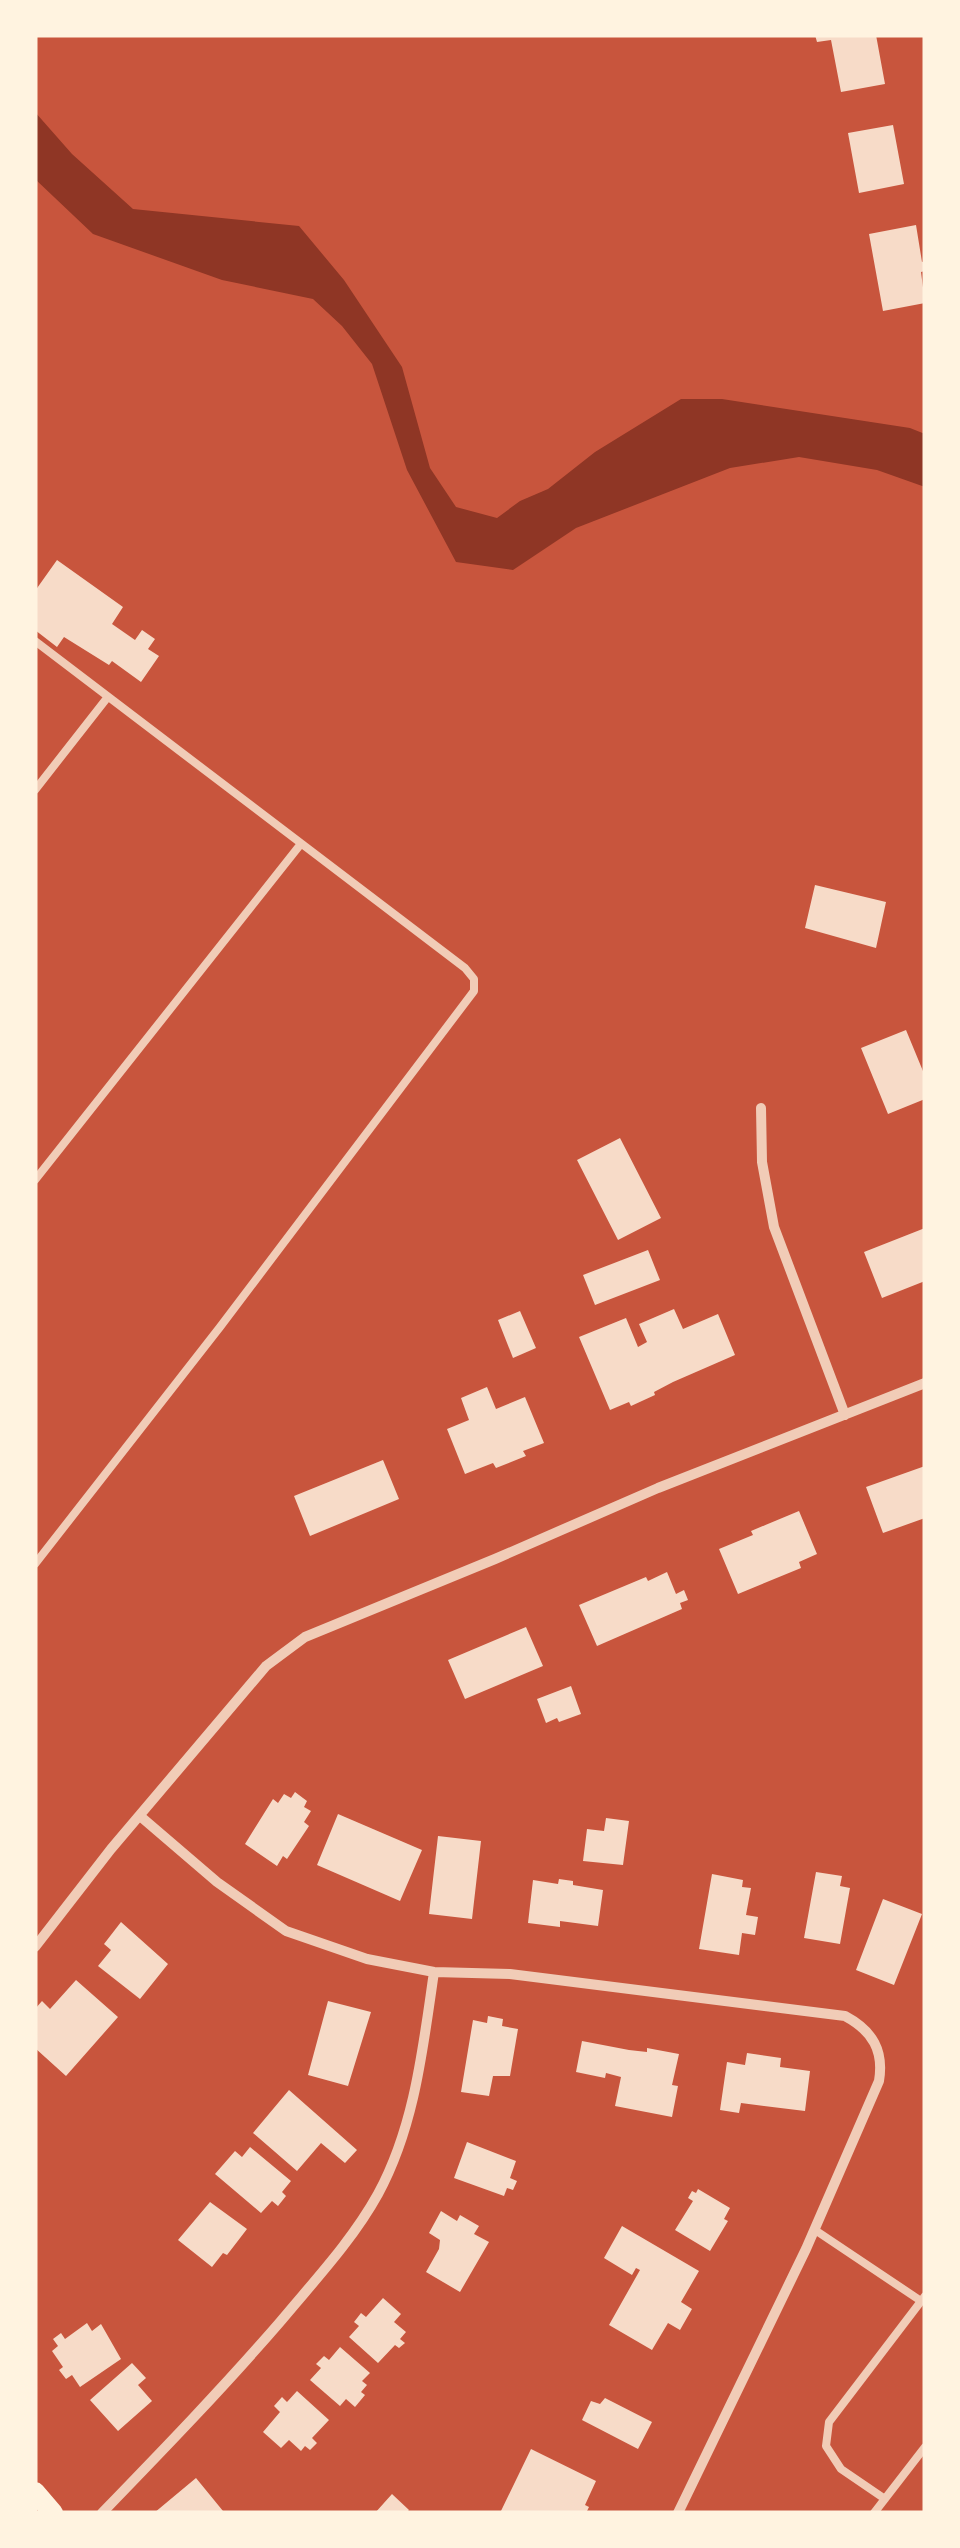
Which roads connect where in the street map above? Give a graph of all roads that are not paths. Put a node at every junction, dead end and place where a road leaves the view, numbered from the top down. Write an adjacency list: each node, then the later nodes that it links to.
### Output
1 (35, 641): 2 (lane)
2 (107, 698): 3 (lane); 4 (lane)
3 (35, 790)
4 (300, 845): 6 (lane); 9 (lane)
5 (761, 1108): 8 (street)
6 (35, 1180)
7 (925, 1382): 8 (street)
8 (844, 1415): 10 (street)
9 (35, 1564)
10 (140, 1816): 11 (street); 12 (street)
11 (35, 1946)
12 (434, 1972): 13 (street); 19 (street)
13 (814, 2230): 14 (lane); 20 (street)
14 (923, 2299): 17 (lane)
15 (925, 2446): 17 (lane)
16 (35, 2492): 18 (main road)
17 (885, 2499): 21 (lane)
18 (53, 2513)
19 (102, 2513)
20 (678, 2513)
21 (874, 2513)

